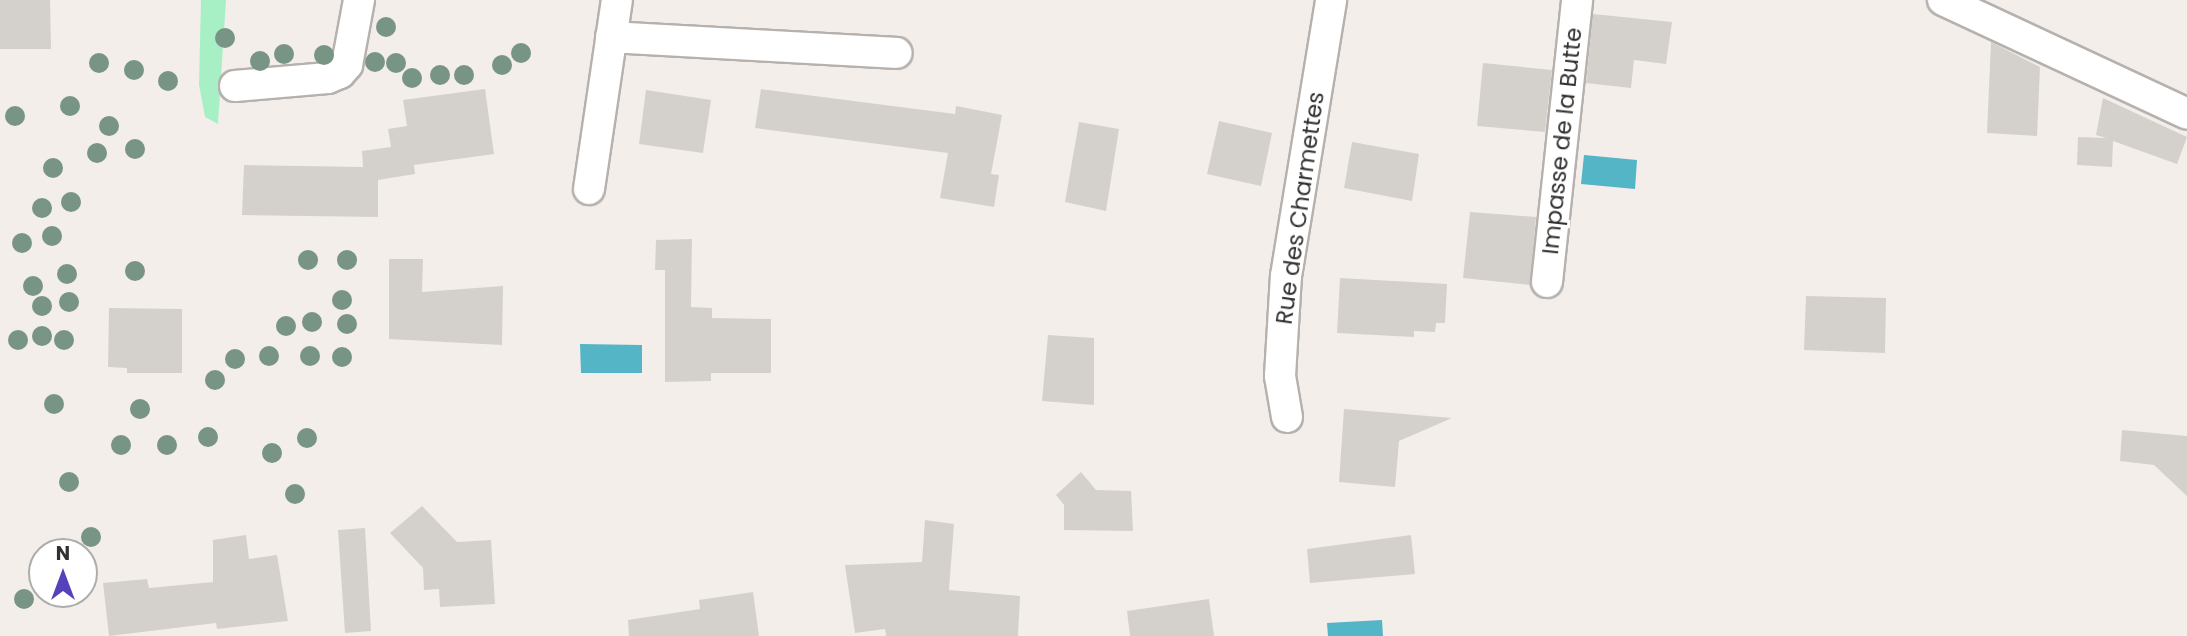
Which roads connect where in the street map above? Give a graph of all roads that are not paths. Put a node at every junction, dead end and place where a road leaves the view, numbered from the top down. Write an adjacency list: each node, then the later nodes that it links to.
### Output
1 (359, 0): 8 (street)
2 (617, 0): 6 (street)
3 (1331, 0): 12 (street, Rue des Charmettes)
4 (1577, 0): 11 (street, Impasse de la Butte)
5 (1943, 0): 9 (street)
6 (611, 37): 7 (street); 10 (street)
7 (897, 53)
8 (236, 86)
9 (2187, 114)
10 (589, 190)
11 (1547, 282)
12 (1287, 417)

